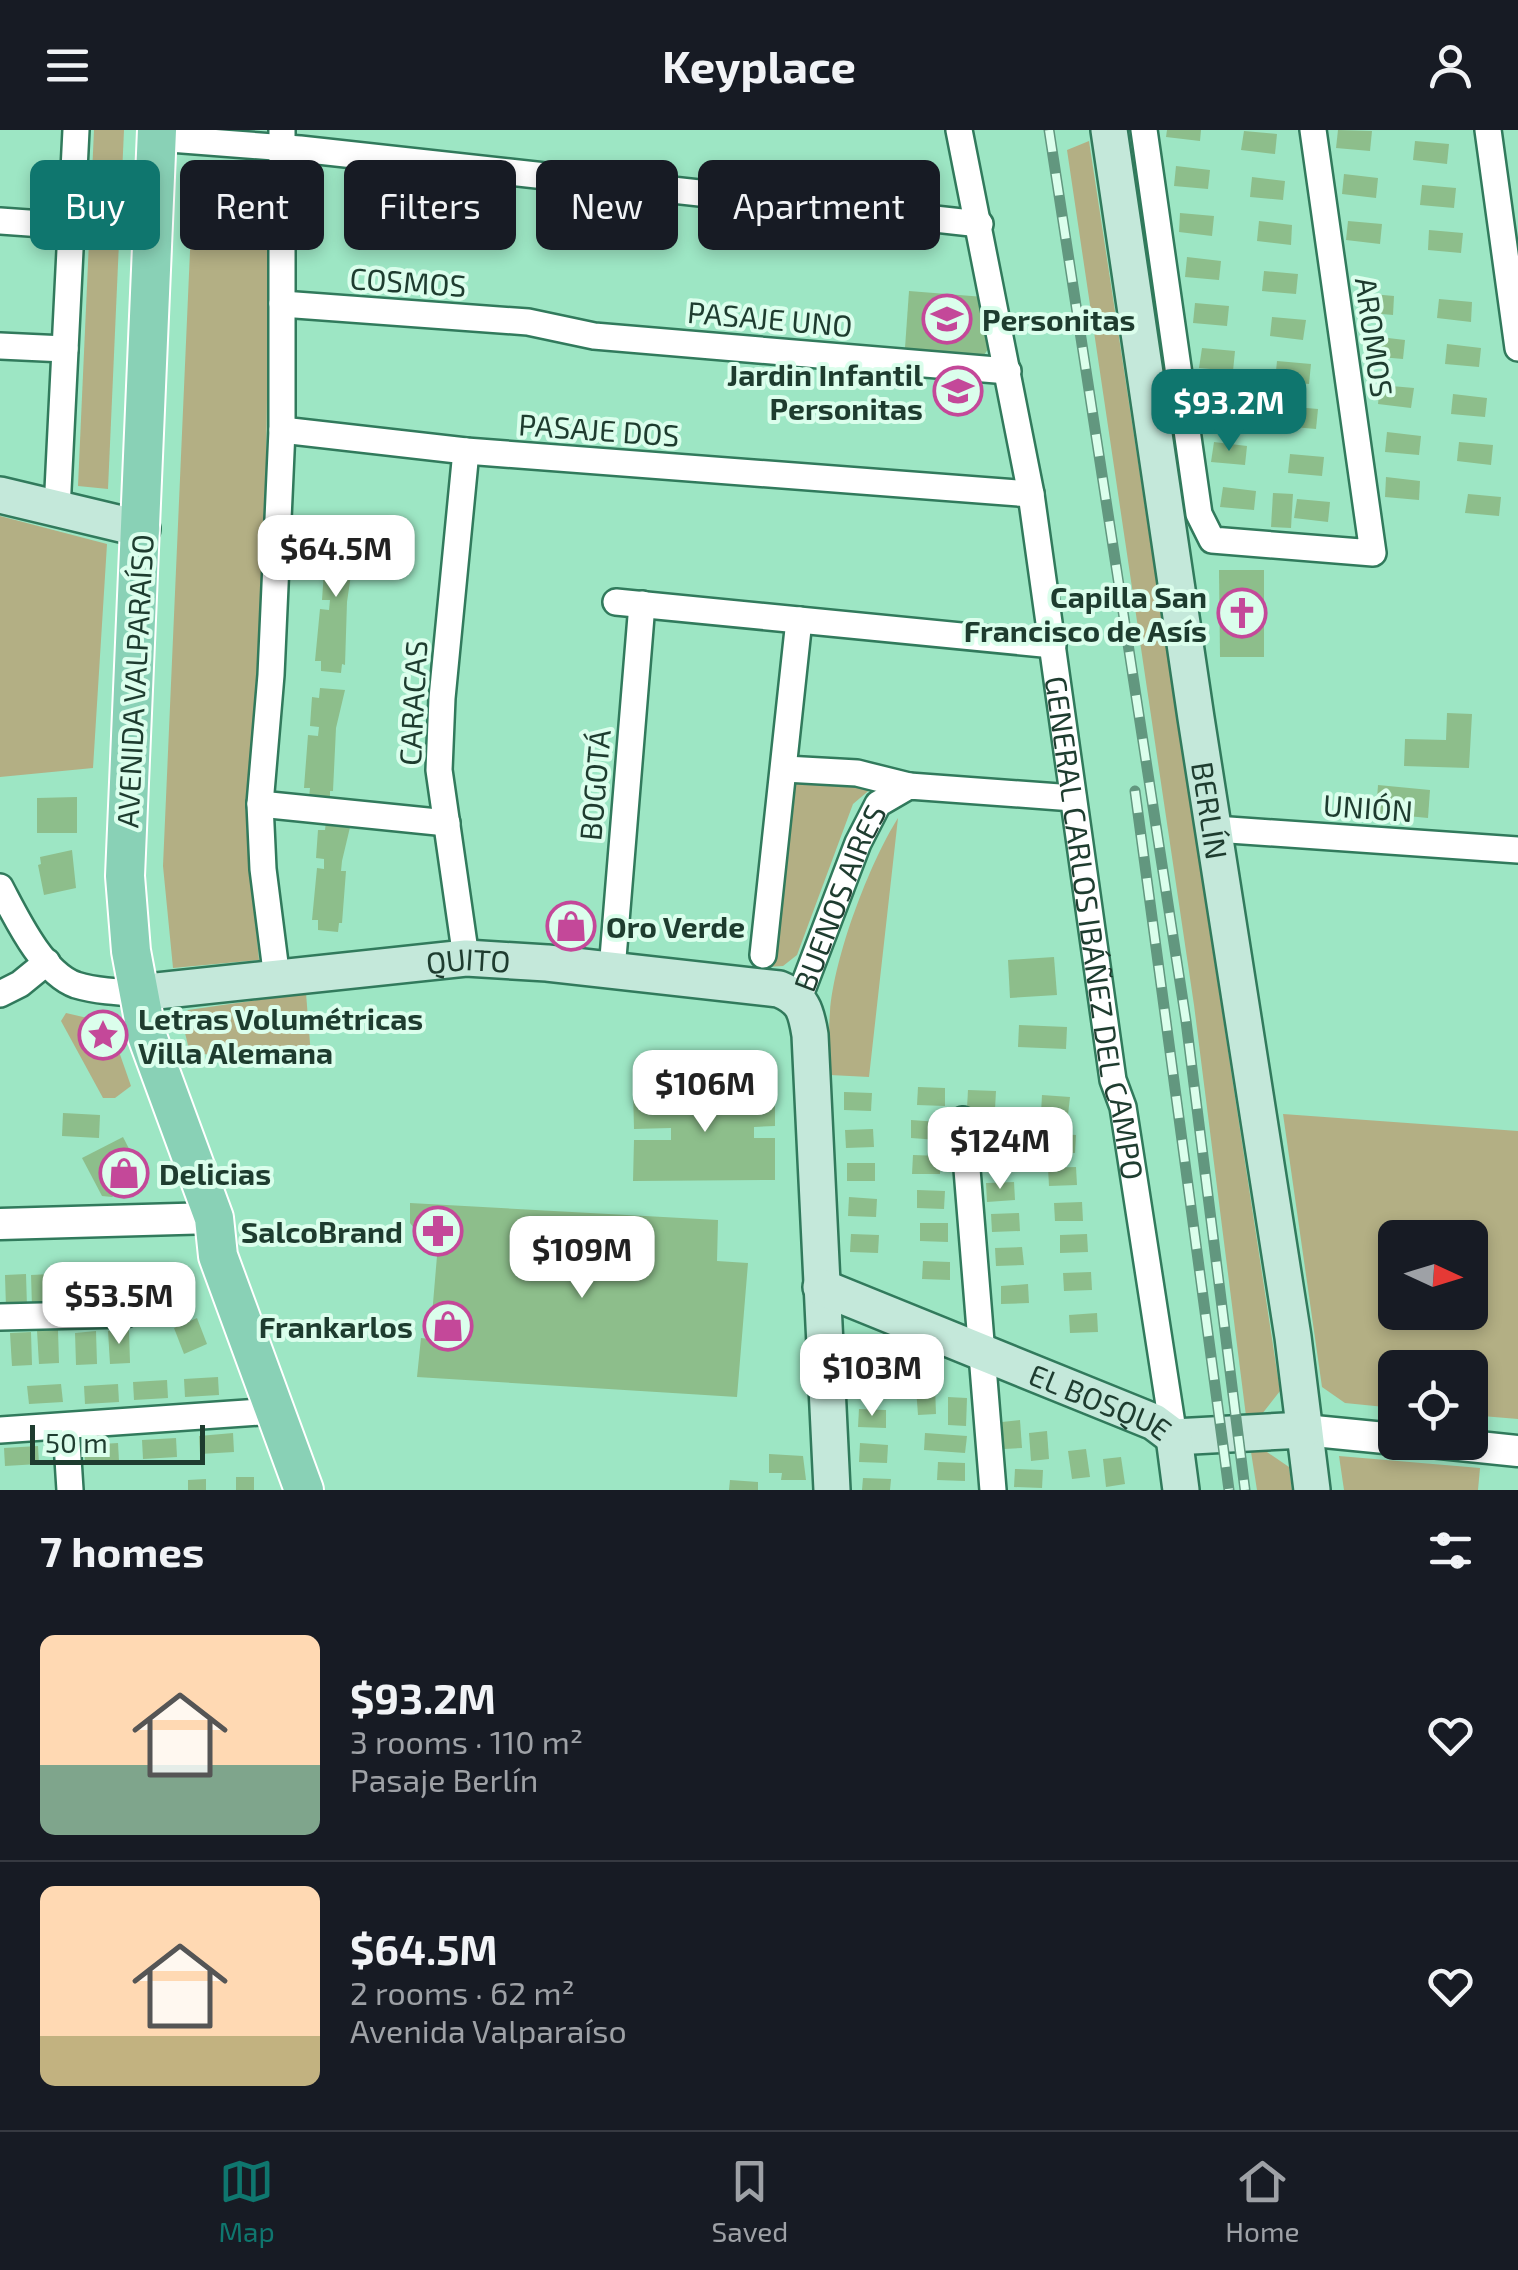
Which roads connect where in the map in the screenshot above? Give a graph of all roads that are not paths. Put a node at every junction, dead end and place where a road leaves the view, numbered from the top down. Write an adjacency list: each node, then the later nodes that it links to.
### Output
1 (76, 130): 9 (street)
2 (959, 130): 12 (street, GENERAL CARLOS IBÁÑEZ DEL CAMPO)
3 (1109, 130): 35 (main road, BERLÍN)
4 (1144, 130): 5 (street, AROMOS)
5 (1312, 130)
6 (1488, 130): 17 (street)
7 (157, 134): 8 (street); 25 (main road, AVENIDA VALPARAÍSO)
8 (282, 139): 12 (street); 14 (street)
9 (74, 160)
10 (0, 221): 11 (street)
11 (30, 223)
12 (980, 224): 19 (street, GENERAL CARLOS IBÁÑEZ DEL CAMPO)
13 (70, 250): 18 (street)
14 (282, 304): 15 (street, COSMOS); 20 (street)
15 (528, 322): 19 (street, PASAJE UNO)
16 (0, 346): 18 (street)
17 (1518, 348)
18 (65, 349): 24 (street)
19 (1008, 371): 22 (street, GENERAL CARLOS IBÁÑEZ DEL CAMPO)
20 (282, 430): 21 (street, PASAJE DOS); 33 (street)
21 (466, 452): 22 (street, PASAJE DOS); 34 (street, CARACAS)
22 (1031, 494): 29 (street, GENERAL CARLOS IBÁÑEZ DEL CAMPO)
23 (0, 495): 24 (main road)
24 (57, 510): 25 (main road)
25 (142, 529): 44 (main road, AVENIDA VALPARAÍSO)
26 (616, 602): 27 (street)
27 (642, 604): 28 (street); 41 (street, BOGOTÁ)
28 (800, 620): 29 (street); 30 (street)
29 (1053, 645): 32 (street, GENERAL CARLOS IBÁÑEZ DEL CAMPO)
30 (785, 769): 31 (street); 38 (street)
31 (909, 786): 32 (street, BUENOS AIRES); 45 (street, BUENOS AIRES)
32 (1073, 798): 57 (street, GENERAL CARLOS IBÁÑEZ DEL CAMPO)
33 (260, 804): 34 (street); 42 (street)
34 (447, 823): 39 (street, CARACAS)
35 (1214, 829): 36 (street, UNIÓN); 56 (main road, BERLÍN)
36 (1518, 850)
37 (0, 887): 40 (street)
38 (763, 954)
39 (466, 958): 41 (main road, QUITO); 42 (main road, QUITO)
40 (46, 962): 43 (street); 44 (street)
41 (612, 970): 45 (main road, QUITO)
42 (277, 979): 44 (main road, QUITO)
43 (0, 994)
44 (138, 994): 47 (main road, AVENIDA VALPARAÍSO)
45 (799, 998): 49 (main road, BUENOS AIRES)
46 (963, 1120): 52 (street)
47 (214, 1218): 48 (street); 53 (main road, AVENIDA VALPARAÍSO); 63 (main road, AVENIDA VALPARAÍSO)
48 (0, 1224)
49 (821, 1287): 52 (main road, EL BOSQUE); 64 (main road, BUENOS AIRES)
50 (126, 1314): 51 (street)
51 (0, 1318)
52 (982, 1352): 57 (main road, EL BOSQUE); 65 (street)
53 (274, 1410): 54 (street); 62 (main road, AVENIDA VALPARAÍSO)
54 (66, 1427): 55 (street); 61 (street)
55 (0, 1430)
56 (1304, 1430): 57 (main road, EL BOSQUE); 58 (street, EL BOSQUE); 67 (main road, BERLÍN)
57 (1174, 1437): 66 (main road, GENERAL CARLOS IBÁÑEZ DEL CAMPO)
58 (1378, 1437)
59 (1488, 1448): 60 (street)
60 (1518, 1451)
61 (70, 1490)
62 (304, 1490)
63 (328, 1490)
64 (832, 1490)
65 (994, 1490)
66 (1182, 1490)
67 (1312, 1490)

